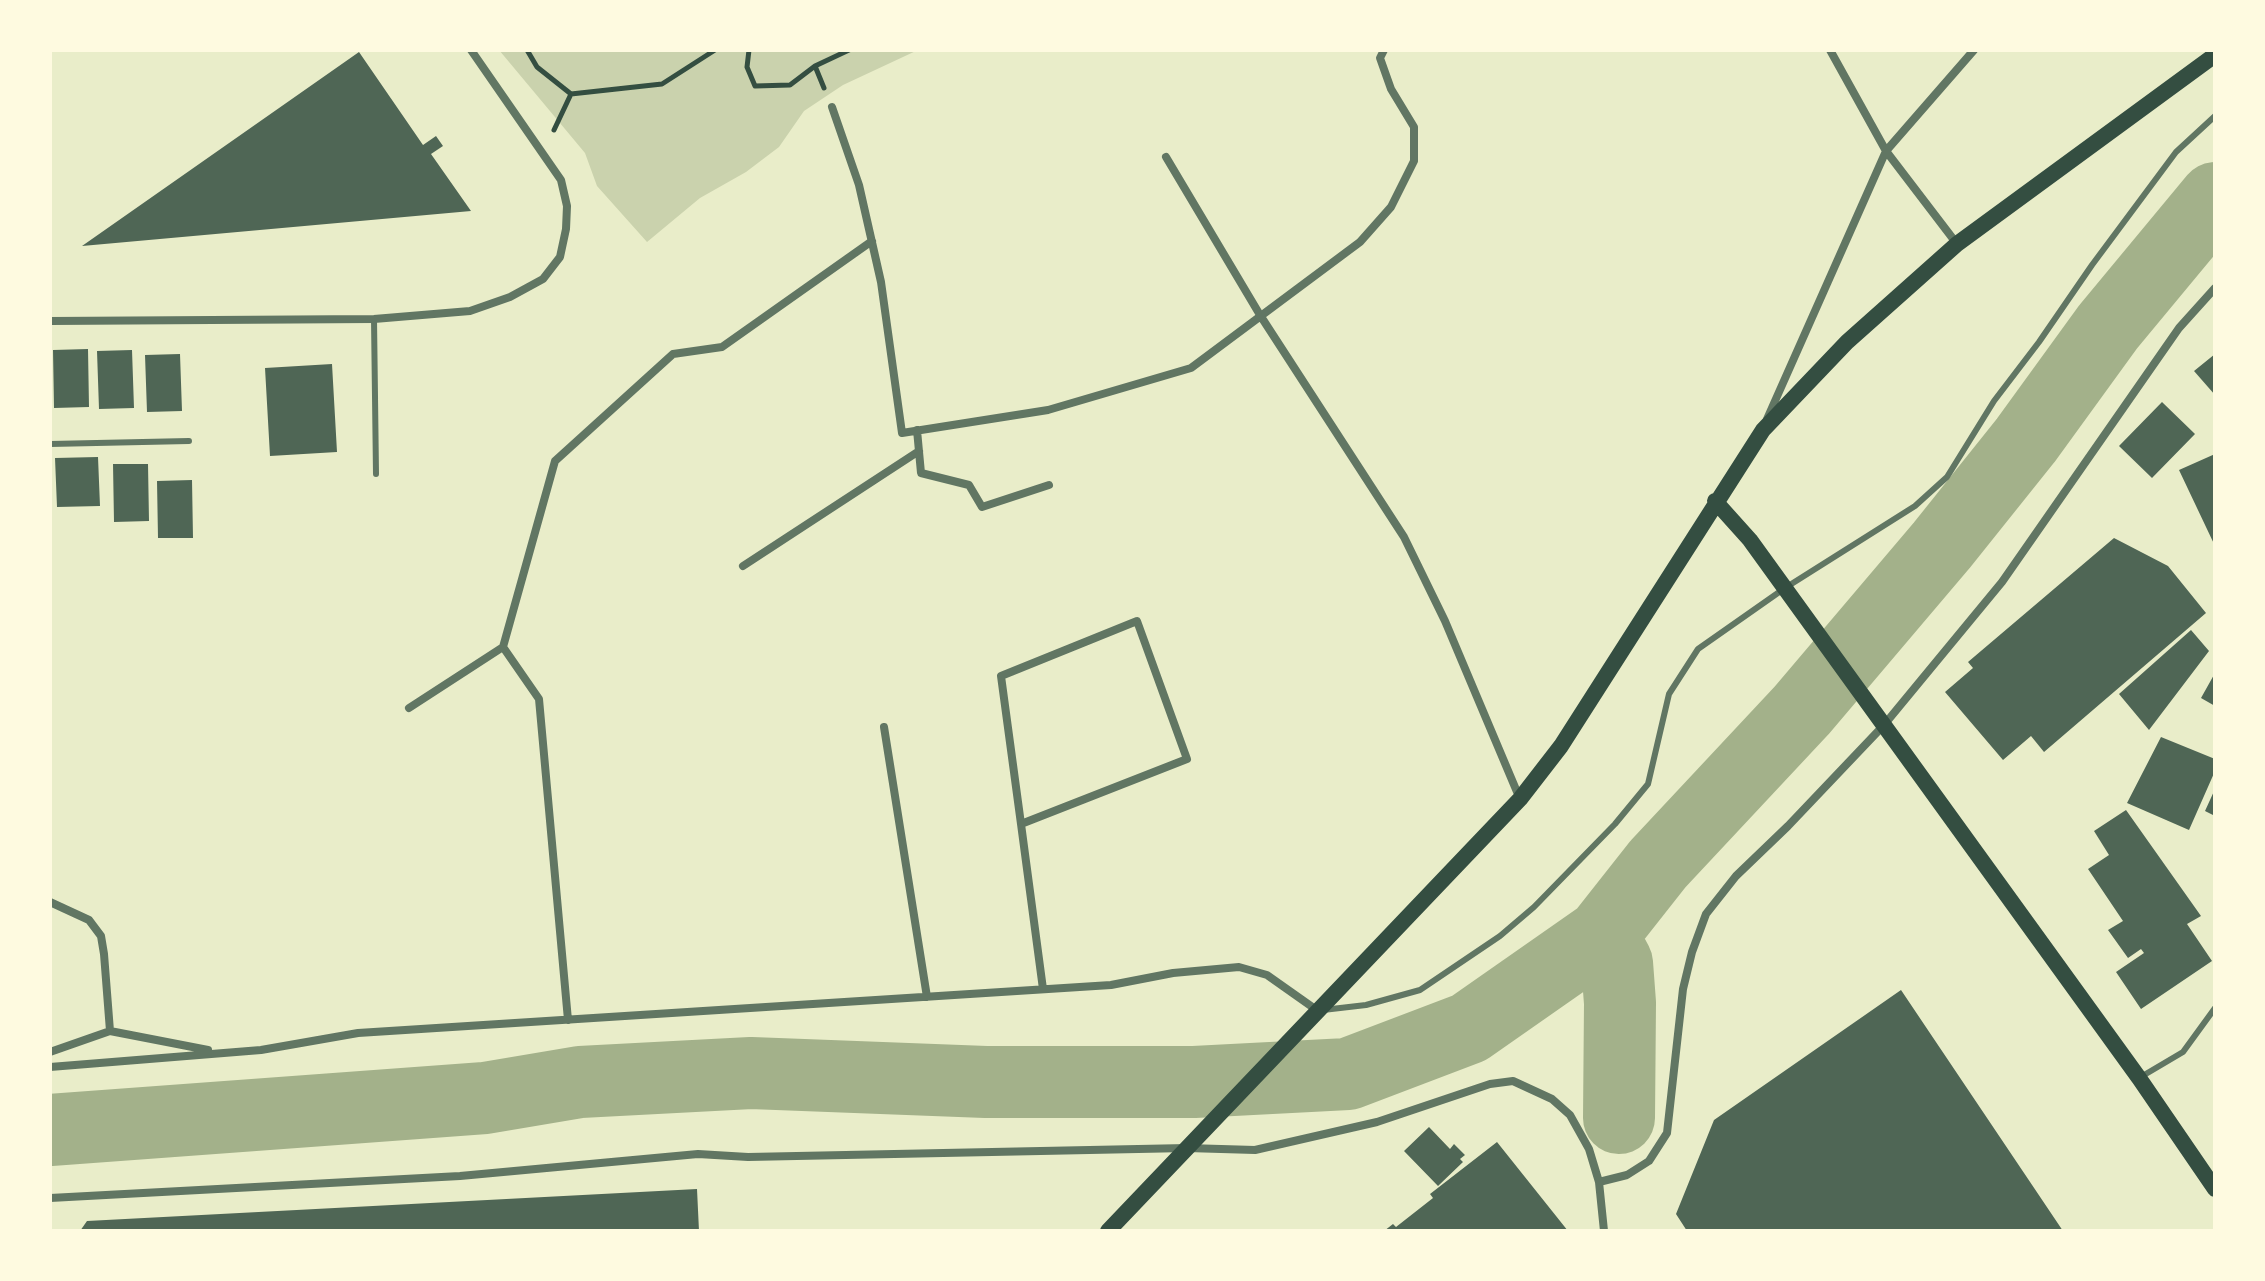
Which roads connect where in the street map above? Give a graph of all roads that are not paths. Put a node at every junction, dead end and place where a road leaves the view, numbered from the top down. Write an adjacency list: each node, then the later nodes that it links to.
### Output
1 (471, 50): 14 (street)
2 (1384, 50): 13 (street)
3 (1830, 50): 8 (street)
4 (1974, 50): 8 (street)
5 (2215, 55): 11 (main road)
6 (832, 107): 10 (street)
7 (2215, 116): 25 (lane)
8 (1886, 151): 11 (street); 17 (street)
9 (1166, 157): 13 (street)
10 (872, 241): 16 (street); 26 (street)
11 (1957, 244): 17 (main road)
12 (2215, 288): 28 (street)
13 (1260, 315): 16 (street); 30 (street)
14 (374, 319): 15 (street); 21 (lane)
15 (50, 321)
16 (917, 430): 20 (street)
17 (1763, 430): 23 (main road)
18 (189, 441): 19 (lane)
19 (50, 444)
20 (919, 451): 22 (street); 24 (street)
21 (376, 474)
22 (1049, 485)
23 (1715, 501): 25 (main road); 30 (main road)
24 (743, 566)
25 (1789, 594): 28 (main road); 36 (lane)
26 (503, 647): 27 (street); 37 (street)
27 (409, 708)
28 (1884, 725): 42 (main road); 44 (street)
29 (884, 727): 34 (street)
30 (1520, 799): 36 (main road)
31 (1021, 824): 31 (street); 33 (street)
32 (50, 902): 38 (street)
33 (1043, 989): 34 (street); 36 (street)
34 (927, 997): 37 (street)
35 (2215, 1008): 42 (lane)
36 (1318, 1011): 43 (main road)
37 (568, 1020): 40 (street)
38 (110, 1031): 39 (street); 40 (street)
39 (50, 1052)
40 (219, 1052): 41 (street)
41 (50, 1067)
42 (2139, 1078): 45 (main road)
43 (1187, 1148): 44 (street); 46 (street); 47 (main road)
44 (1599, 1182): 48 (street)
45 (2215, 1189)
46 (50, 1198)
47 (1108, 1231)
48 (1604, 1231)

